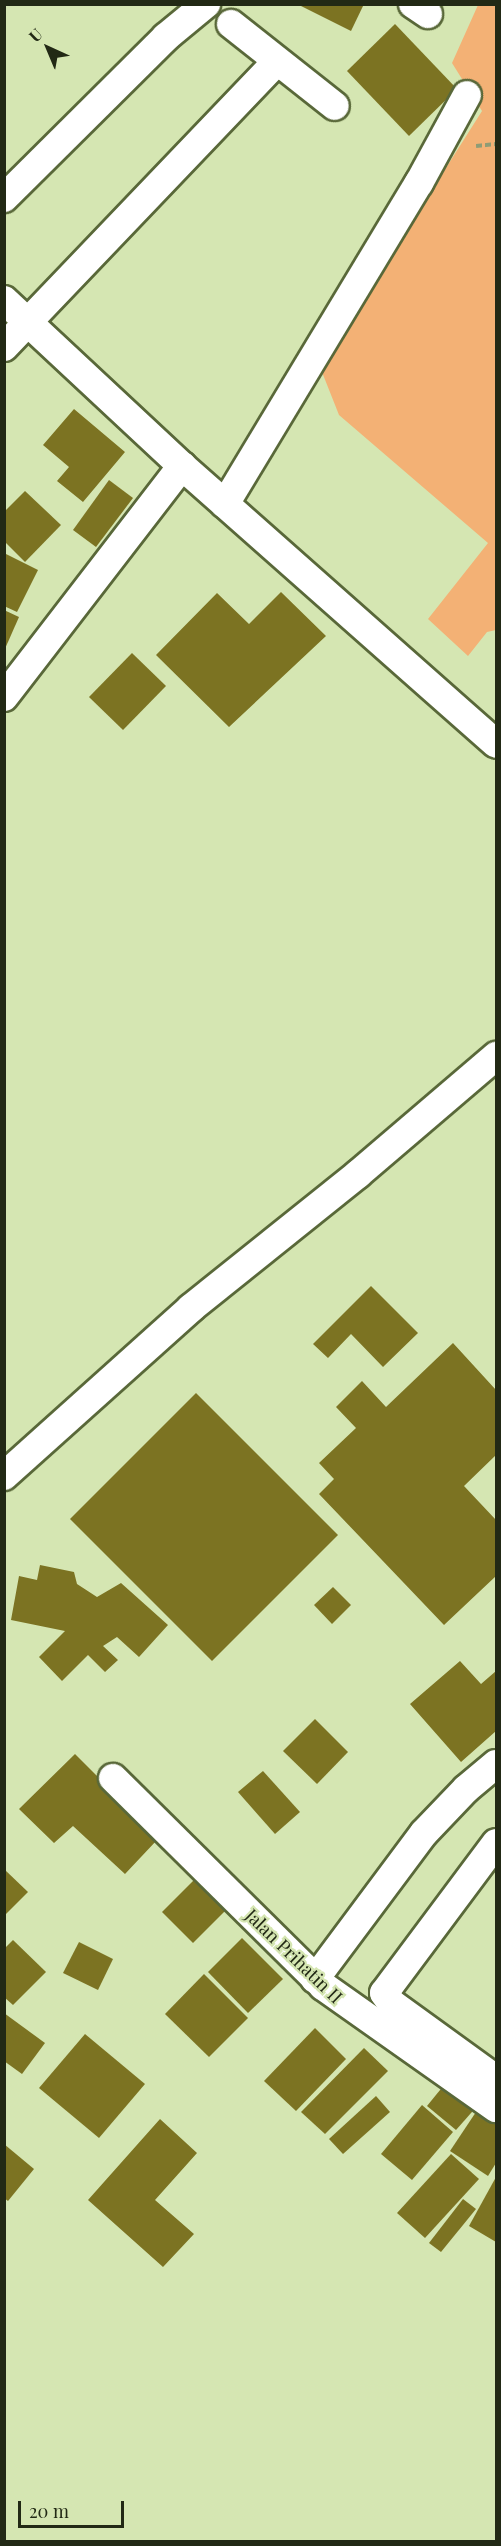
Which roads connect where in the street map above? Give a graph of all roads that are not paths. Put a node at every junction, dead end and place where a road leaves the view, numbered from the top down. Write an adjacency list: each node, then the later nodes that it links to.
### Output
1 (206, 4): 6 (street)
2 (231, 24): 3 (street)
3 (278, 61): 5 (street); 8 (street)
4 (467, 95): 11 (street)
5 (335, 106)
6 (4, 198)
7 (4, 300): 8 (street)
8 (30, 324): 9 (street); 10 (street)
9 (4, 347)
10 (182, 466): 11 (street); 12 (street)
11 (225, 504): 13 (street)
12 (4, 697)
13 (496, 744)
14 (496, 1056): 15 (street)
15 (4, 1476)
16 (496, 1764): 19 (street)
17 (113, 1778): 19 (street, Jalan Prihatin II)
18 (496, 1843): 20 (street)
19 (315, 1979): 20 (street, Jalan Prihatin II)
20 (495, 2097)

